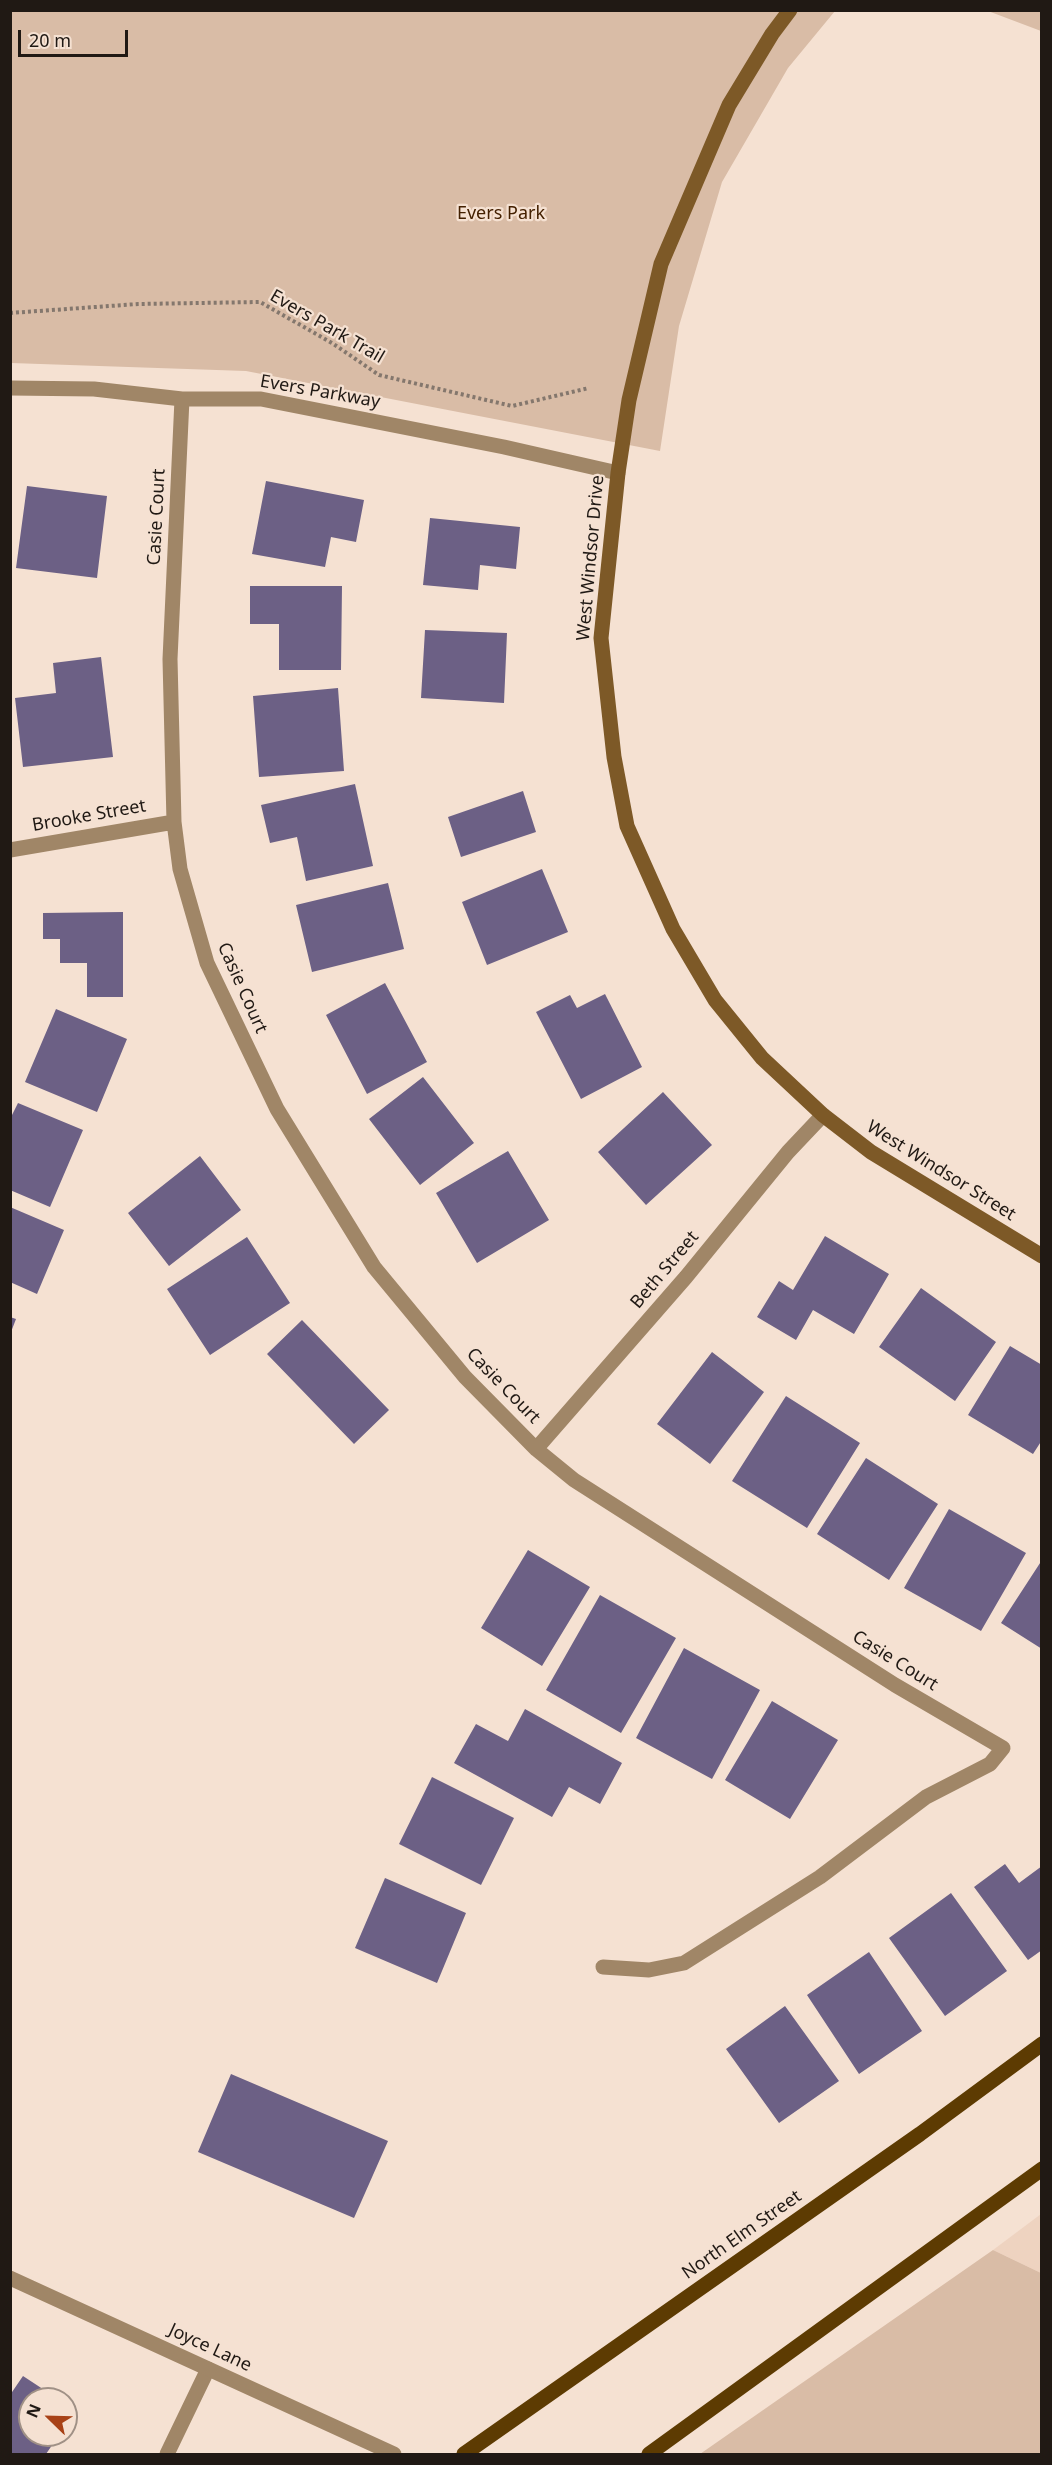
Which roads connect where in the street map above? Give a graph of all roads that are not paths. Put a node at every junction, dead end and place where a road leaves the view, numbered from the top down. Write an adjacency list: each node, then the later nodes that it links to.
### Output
1 (790, 10): 4 (street, West Windsor Drive)
2 (10, 388): 3 (street, Evers Parkway)
3 (182, 399): 4 (street, Evers Parkway); 5 (street, Casie Court)
4 (618, 473): 7 (street, West Windsor Drive)
5 (174, 822): 6 (street, Brooke Street); 9 (street, Casie Court)
6 (10, 850)
7 (823, 1115): 8 (street, West Windsor Street); 9 (street, Beth Street)
8 (1041, 1256)
9 (536, 1449): 10 (street, Casie Court)
10 (603, 1968)
11 (1041, 2044): 17 (main road, North Elm Street)
12 (1041, 2169): 18 (main road)
13 (10, 2278): 14 (street, Joyce Lane)
14 (208, 2369): 15 (street); 16 (street, Joyce Lane)
15 (167, 2454)
16 (394, 2454)
17 (464, 2454)
18 (649, 2454)

